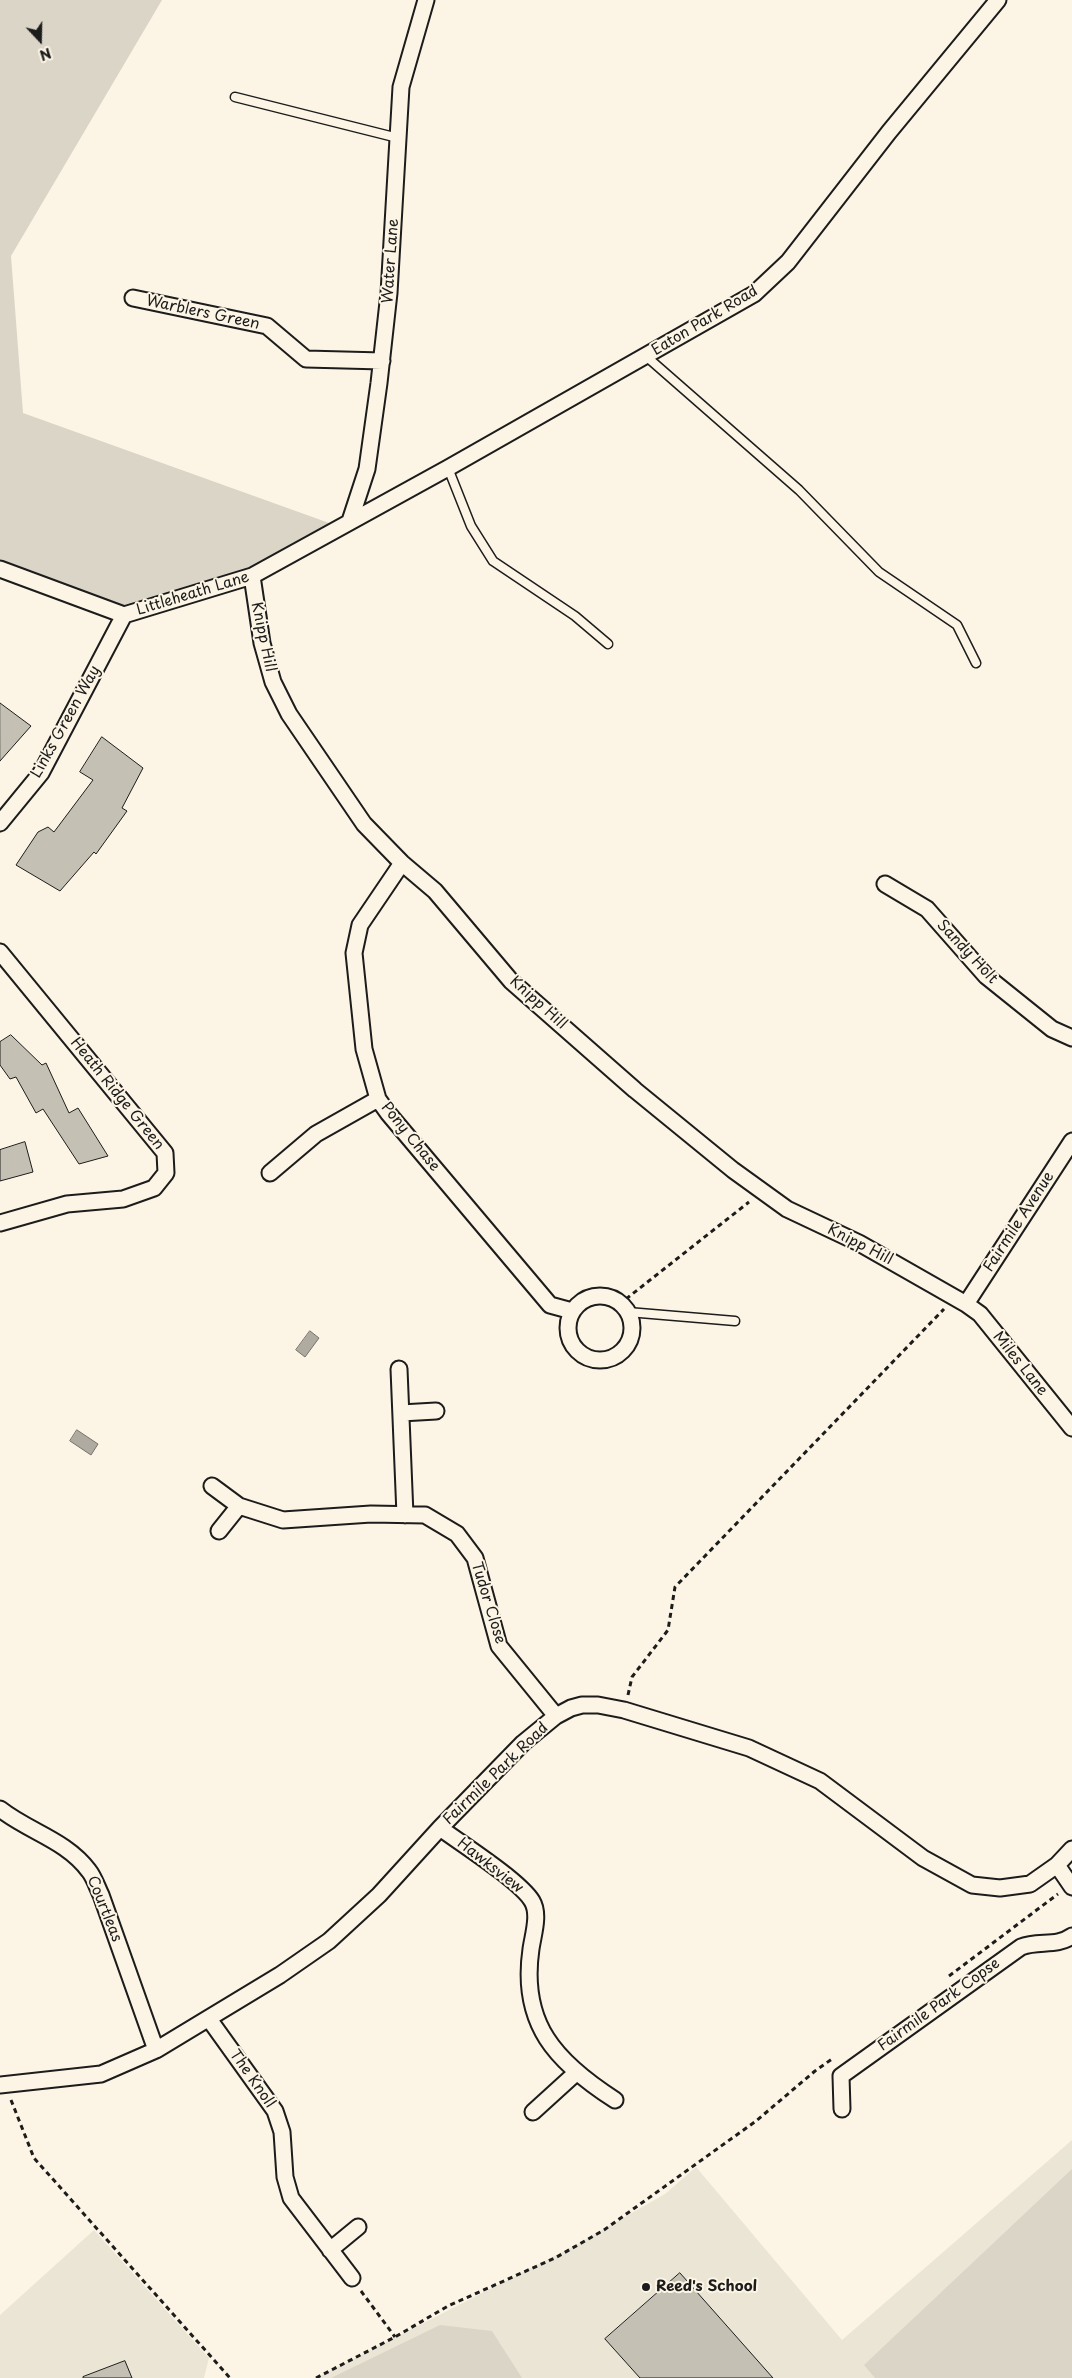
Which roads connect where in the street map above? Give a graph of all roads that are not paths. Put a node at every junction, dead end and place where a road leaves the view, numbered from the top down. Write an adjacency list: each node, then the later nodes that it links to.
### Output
1 (426, 0): 4 (street, Water Lane)
2 (998, 0): 6 (street, Eaton Park Road)
3 (235, 97): 4 (lane)
4 (398, 138): 7 (street, Water Lane)
5 (133, 298): 7 (street, Warblers Green)
6 (647, 357): 8 (street, Eaton Park Road); 14 (lane)
7 (382, 361): 9 (street, Water Lane)
8 (448, 468): 9 (street, Eaton Park Road); 13 (lane)
9 (350, 521): 11 (street, Littleheath Lane)
10 (0, 569): 12 (street, Littleheath Lane)
11 (252, 576): 12 (street, Littleheath Lane); 16 (street, Knipp Hill)
12 (124, 615): 15 (street, Links Green Way)
13 (608, 644)
14 (976, 663)
15 (0, 823)
16 (402, 863): 20 (street, Pony Chase); 24 (street, Knipp Hill)
17 (885, 884): 19 (street, Sandy Holt)
18 (0, 952): 23 (street, Heath Ridge Green)
19 (1072, 1038)
20 (378, 1099): 22 (street); 26 (street, Pony Chase)
21 (1072, 1140): 24 (street, Fairmile Avenue)
22 (270, 1173)
23 (0, 1223)
24 (961, 1301): 31 (street, Miles Lane)
25 (625, 1308): 26 (street); 26 (street); 27 (lane)
26 (572, 1311)
27 (735, 1322)
28 (399, 1369): 30 (street)
29 (436, 1412): 30 (street)
30 (401, 1413): 34 (street)
31 (1072, 1428)
32 (212, 1486): 33 (street, Tudor Close)
33 (239, 1506): 34 (street, Tudor Close); 35 (street)
34 (405, 1515): 36 (street, Tudor Close)
35 (219, 1531)
36 (556, 1716): 38 (street, Fairmile Park Road); 40 (street, Fairmile Park Road)
37 (0, 1810): 44 (street, Courtleas)
38 (440, 1828): 43 (street, Fairmile Park Road); 45 (street, Hawksview)
39 (1072, 1849): 40 (street, Fairmile Park Road)
40 (1057, 1865): 41 (street)
41 (1071, 1886)
42 (1072, 1936): 48 (street, Fairmile Park Copse)
43 (209, 2019): 44 (street, Fairmile Park Road); 51 (street, The Knoll)
44 (156, 2050): 46 (street, Fairmile Park Road)
45 (577, 2072): 47 (street, Hawksview); 49 (street)
46 (2, 2084)
47 (616, 2100)
48 (842, 2110)
49 (533, 2112)
50 (358, 2227): 51 (street)
51 (330, 2250): 52 (street, The Knoll)
52 (352, 2278)

